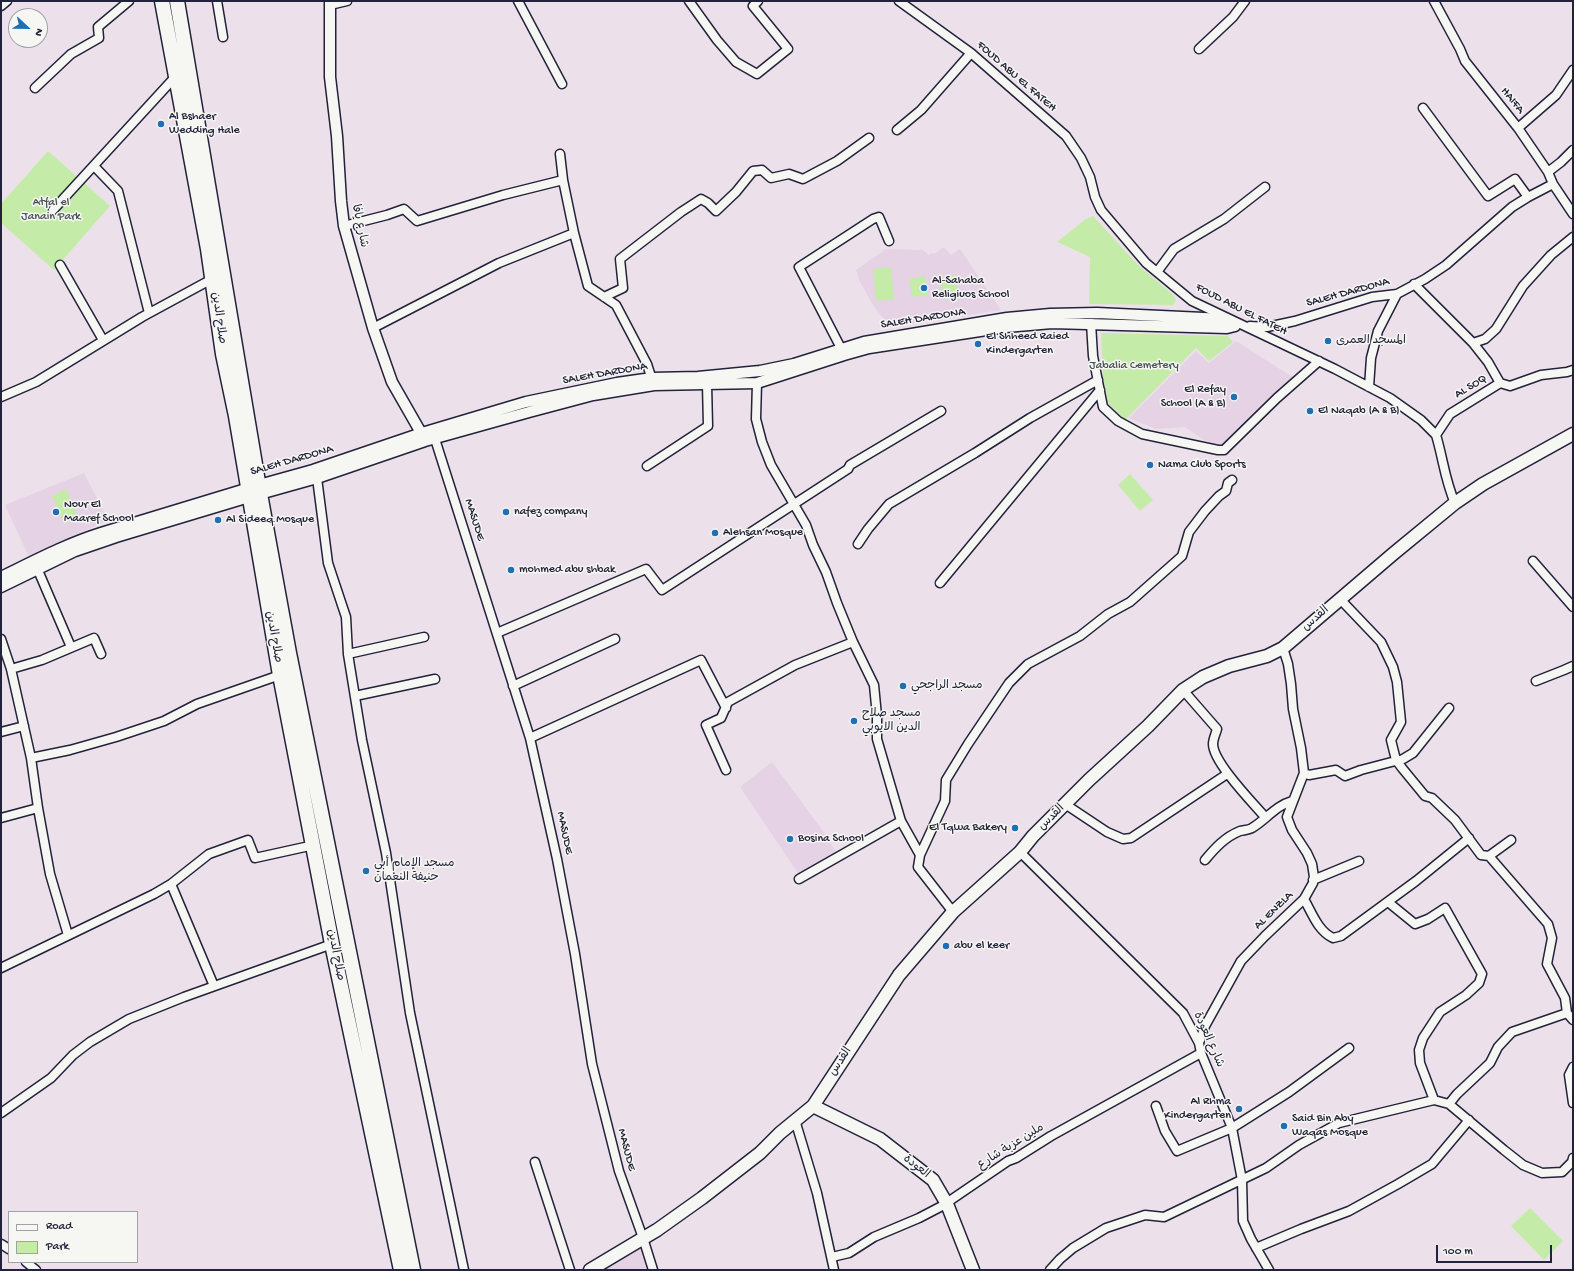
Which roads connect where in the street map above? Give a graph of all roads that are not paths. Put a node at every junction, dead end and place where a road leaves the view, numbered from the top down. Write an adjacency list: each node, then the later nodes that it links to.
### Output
1 (7, 1): 14 (street)
2 (129, 1): 21 (street)
3 (162, 1): 19 (highway, صلاح الدين)
4 (177, 1): 70 (highway, صلاح الدين)
5 (217, 1): 15 (street)
6 (346, 1): 13 (street)
7 (518, 1): 20 (street)
8 (689, 1): 9 (street)
9 (758, 1)
10 (900, 1): 17 (street, FOUD ABU EL FATEH)
11 (1245, 1): 16 (street)
12 (1434, 1): 23 (street, HAIFA)
13 (330, 3): 36 (street, شارع يافا)
14 (1, 6)
15 (223, 37)
16 (1199, 49)
17 (971, 53): 24 (street); 41 (street, FOUD ABU EL FATEH)
18 (1573, 70): 23 (street)
19 (176, 76): 28 (street); 42 (highway, صلاح الدين)
20 (562, 84)
21 (36, 88)
22 (1423, 108): 33 (street)
23 (1518, 128): 29 (street, HAIFA)
24 (896, 130)
25 (869, 138): 45 (street)
26 (1573, 150): 29 (street)
27 (560, 154): 30 (street)
28 (94, 166): 34 (street); 46 (street)
29 (1548, 172): 31 (street, HAIFA)
30 (563, 180): 36 (street); 37 (street)
31 (1553, 184): 33 (street, SALEH DARDONA); 35 (street, HAIFA)
32 (1264, 187): 41 (street)
33 (1528, 196): 43 (street, SALEH DARDONA)
34 (53, 210)
35 (1573, 214)
36 (344, 226): 49 (street, شارع يافا)
37 (574, 233): 45 (street); 49 (street)
38 (1573, 237): 51 (street)
39 (889, 241): 52 (street)
40 (60, 265): 50 (street)
41 (1157, 272): 48 (street, FOUD ABU EL FATEH)
42 (212, 279): 46 (street); 70 (highway, صلاح الدين)
43 (1414, 284): 44 (street, SALEH DARDONA); 51 (street)
44 (1397, 294): 48 (street, SALEH DARDONA); 60 (street)
45 (604, 297): 56 (street)
46 (148, 313): 50 (street)
47 (1091, 323): 48 (street, SALEH DARDONA); 52 (street, SALEH DARDONA); 55 (street)
48 (1240, 326): 52 (street, SALEH DARDONA); 53 (street, FOUD ABU EL FATEH)
49 (373, 328): 66 (street, شارع يافا)
50 (103, 340): 62 (street)
51 (1473, 343): 58 (street)
52 (843, 351): 56 (street, SALEH DARDONA); 57 (street, SALEH DARDONA)
53 (1319, 361): 60 (street, FOUD ABU EL FATEH); 61 (street)
54 (1573, 370): 58 (street, AL SOQ)
55 (1098, 380): 61 (street); 73 (street)
56 (653, 382): 59 (street, SALEH DARDONA); 66 (street, SALEH DARDONA); 66 (street, SALEH DARDONA)
57 (757, 383): 59 (street, SALEH DARDONA); 72 (street)
58 (1500, 383): 65 (street, AL SOQ)
59 (707, 384): 67 (street)
60 (1369, 387): 65 (street, FOUD ABU EL FATEH)
61 (1100, 390): 77 (street)
62 (1, 397)
63 (941, 411): 72 (street)
64 (1573, 434): 71 (main road, القدس)
65 (1436, 435): 71 (street)
66 (427, 437): 68 (street, SALEH DARDONA); 70 (street, SALEH DARDONA); 81 (street, MASUDE)
67 (647, 466)
68 (317, 478): 70 (street, SALEH DARDONA); 89 (street)
69 (1232, 480): 118 (street)
70 (254, 491): 75 (street, SALEH DARDONA); 76 (street, SALEH DARDONA); 92 (highway, صلاح الدين); 157 (highway, صلاح الدين)
71 (1455, 503): 79 (main road, القدس)
72 (795, 504): 81 (street); 85 (street)
73 (858, 544)
74 (1533, 561): 80 (street)
75 (37, 568): 78 (street, SALEH DARDONA); 86 (street)
76 (1, 578)
77 (940, 583)
78 (1, 587)
79 (1340, 599): 87 (main road, القدس); 104 (street)
80 (1573, 607)
81 (497, 633): 95 (street, MASUDE)
82 (424, 637): 89 (street)
83 (1, 639): 91 (street)
84 (615, 639): 95 (street)
85 (853, 642): 98 (street); 113 (street)
86 (71, 647): 88 (street); 91 (street)
87 (1283, 648): 96 (main road, القدس); 106 (street)
88 (101, 654)
89 (348, 654): 97 (street)
90 (1573, 666): 94 (street)
91 (11, 669): 100 (street)
92 (280, 675): 103 (street); 116 (highway, صلاح الدين)
93 (435, 679): 97 (street)
94 (1536, 681)
95 (513, 686): 102 (street, MASUDE)
96 (1183, 690): 107 (street); 109 (main road, القدس)
97 (355, 696): 158 (street)
98 (726, 708): 102 (street); 105 (street)
99 (1450, 708): 104 (street)
100 (24, 726): 101 (street); 103 (street)
101 (1, 732)
102 (530, 738): 151 (street, MASUDE)
103 (31, 758): 110 (street)
104 (1396, 760): 106 (street); 114 (street)
105 (726, 770)
106 (1304, 773): 108 (street)
107 (1228, 774): 109 (street); 111 (street)
108 (1292, 801): 111 (street); 123 (street)
109 (1066, 804): 117 (main road, القدس)
110 (38, 808): 112 (street); 128 (street)
111 (1265, 817): 120 (street)
112 (1, 818)
113 (901, 820): 118 (street); 122 (street)
114 (1469, 838): 119 (street); 126 (street)
115 (1511, 840): 119 (street)
116 (314, 845): 124 (street); 129 (highway, صلاح الدين)
117 (1020, 852): 127 (main road, القدس); 134 (street, شارع العودة)
118 (920, 855): 127 (street)
119 (1488, 856): 132 (street)
120 (1205, 860)
121 (1359, 861): 123 (street)
122 (798, 879)
123 (1313, 880): 125 (street, AL ENZLA)
124 (171, 884): 128 (street); 131 (street)
125 (1304, 899): 126 (street); 134 (street, AL ENZLA)
126 (1388, 902): 138 (street)
127 (953, 912): 141 (main road, القدس)
128 (68, 936): 130 (street)
129 (332, 944): 131 (street); 156 (highway, صلاح الدين)
130 (1, 968)
131 (214, 986): 143 (street)
132 (1567, 1013): 133 (street); 140 (street)
133 (1573, 1020)
134 (1199, 1043): 136 (street, شارع العودة)
135 (1349, 1048): 146 (street)
136 (1201, 1053): 146 (street, شارع العودة); 150 (street, ملين عزبة شارع)
137 (1573, 1067): 139 (street)
138 (1434, 1100): 140 (street); 149 (street)
139 (1573, 1103)
140 (1449, 1104): 145 (street)
141 (813, 1106): 144 (main road, القدس); 150 (main road, العودة)
142 (1156, 1106): 146 (street)
143 (1, 1113)
144 (795, 1120): 151 (main road, القدس); 153 (street)
145 (1469, 1120): 147 (street); 152 (street)
146 (1232, 1128): 149 (street, شارع العودة)
147 (1573, 1161)
148 (535, 1162): 159 (street)
149 (1242, 1180): 152 (street, شارع العودة); 164 (street)
150 (947, 1204): 153 (street, ملين عزبة شارع); 163 (main road, العودة)
151 (643, 1238): 160 (main road, القدس); 161 (street, MASUDE)
152 (1256, 1248): 165 (street, شارع العودة)
153 (832, 1257): 162 (street)
154 (27, 1263): 155 (street)
155 (36, 1270)
156 (401, 1270)
157 (413, 1270)
158 (464, 1270)
159 (570, 1270)
160 (590, 1270)
161 (653, 1270)
162 (834, 1270)
163 (972, 1270)
164 (1050, 1270)
165 (1269, 1270)

